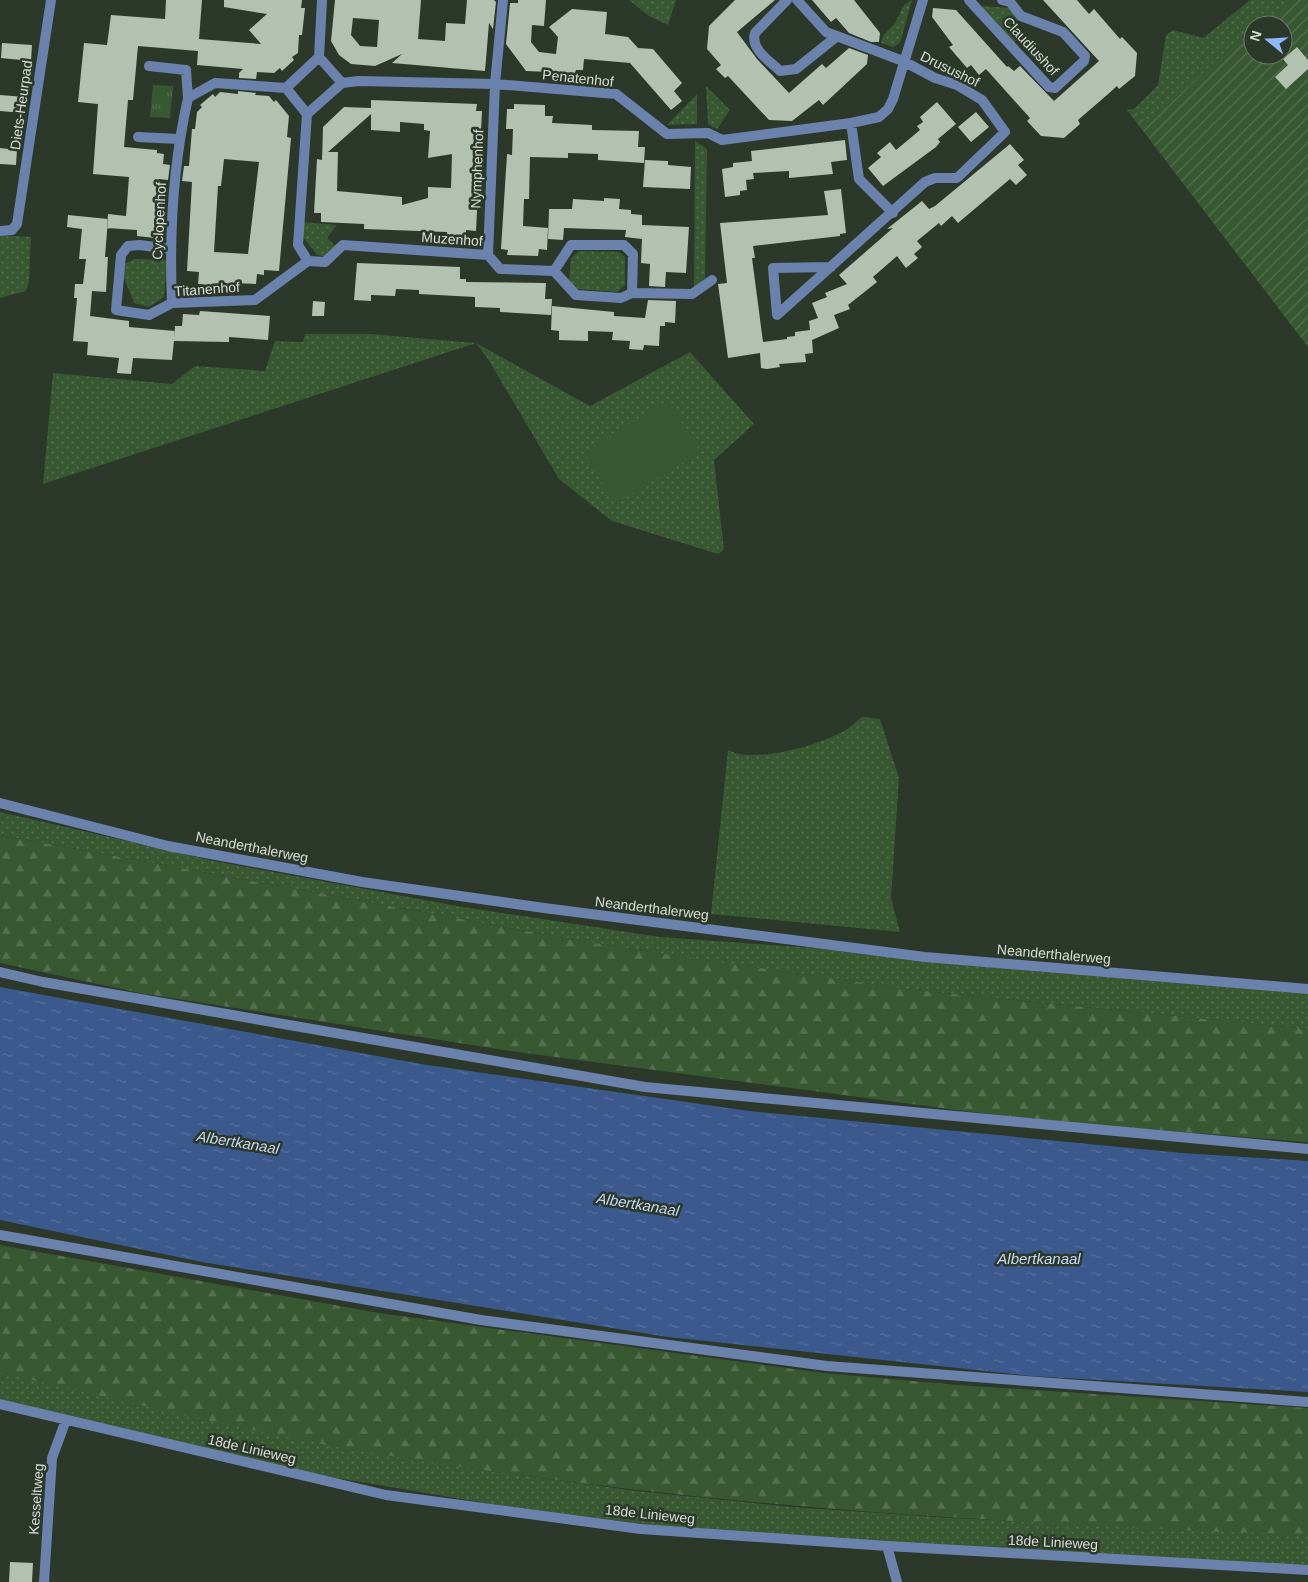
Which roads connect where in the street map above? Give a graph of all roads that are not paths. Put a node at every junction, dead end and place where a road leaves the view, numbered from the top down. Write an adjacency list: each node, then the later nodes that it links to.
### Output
1 (51, 0): 22 (street, Diets-Heurpad)
2 (322, 0): 10 (street)
3 (503, 0): 14 (street, Nymphenhof)
4 (787, 0): 9 (street)
5 (797, 0): 9 (street)
6 (923, 0): 11 (street, Penatenhof)
7 (970, 0): 8 (street, Claudiushof)
8 (1002, 0)
9 (836, 37): 11 (street)
10 (318, 58): 13 (street); 15 (street)
11 (903, 61): 18 (street, Penatenhof); 21 (street, Drusushof)
12 (148, 66): 16 (street, Cyclopenhof)
13 (342, 83): 14 (street, Penatenhof); 17 (street)
14 (495, 84): 18 (street, Penatenhof); 24 (street, Nymphenhof)
15 (286, 88): 16 (street); 17 (street)
16 (188, 98): 20 (street, Cyclopenhof)
17 (307, 114): 25 (street)
18 (851, 123): 21 (street)
19 (138, 137): 20 (street)
20 (178, 139): 23 (street, Cyclopenhof)
21 (893, 213): 26 (street, Drusushof)
22 (0, 231)
23 (170, 249): 30 (street, Cyclopenhof); 30 (street, Titanenhof)
24 (488, 255): 25 (street, Muzenhof); 27 (street, Muzenhof)
25 (308, 261): 30 (street, Titanenhof)
26 (831, 267): 26 (street, Drusushof)
27 (554, 271): 29 (street); 29 (street)
28 (712, 280): 29 (street)
29 (632, 293)
30 (172, 304)
31 (0, 803): 33 (street, Neanderthalerweg)
32 (0, 972): 34 (street)
33 (1308, 989)
34 (1308, 1149)
35 (0, 1235): 36 (street)
36 (1308, 1402)
37 (0, 1404): 38 (street, 18de Linieweg)
38 (66, 1420): 39 (street, 18de Linieweg); 41 (street, Kesseltweg)
39 (887, 1546): 40 (street, 18de Linieweg); 42 (street)
40 (1308, 1570)
41 (44, 1582)
42 (896, 1582)

